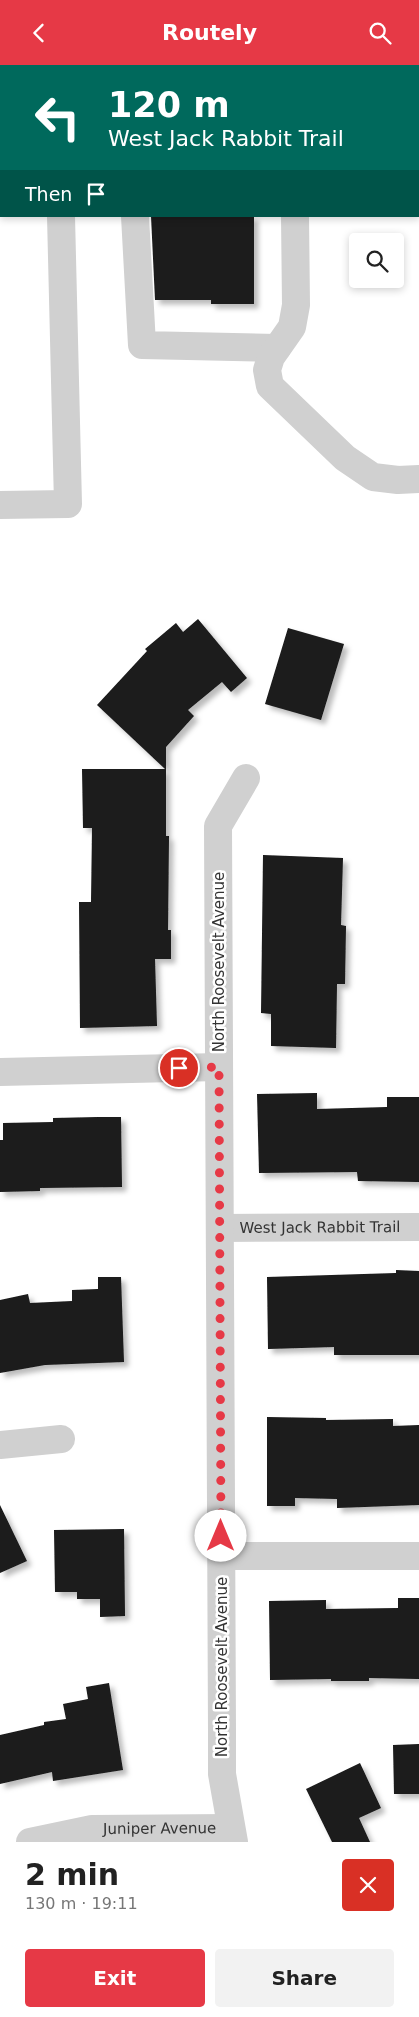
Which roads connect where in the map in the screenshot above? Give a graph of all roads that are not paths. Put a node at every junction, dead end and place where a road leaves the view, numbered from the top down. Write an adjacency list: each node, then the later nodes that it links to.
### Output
1 (61, 217): 6 (street)
2 (135, 217): 4 (street)
3 (296, 217): 4 (street)
4 (277, 349): 5 (street)
5 (419, 479)
6 (0, 505)
7 (246, 778): 8 (street, North Roosevelt Avenue)
8 (219, 1067): 9 (street); 11 (street, North Roosevelt Avenue)
9 (0, 1072)
10 (419, 1227): 11 (street, West Jack Rabbit Trail)
11 (220, 1228): 14 (street, North Roosevelt Avenue)
12 (61, 1439): 13 (street)
13 (0, 1445)
14 (222, 1556): 15 (street); 16 (street, North Roosevelt Avenue)
15 (419, 1556)
16 (232, 1835): 17 (street, Juniper Avenue)
17 (30, 1842)

